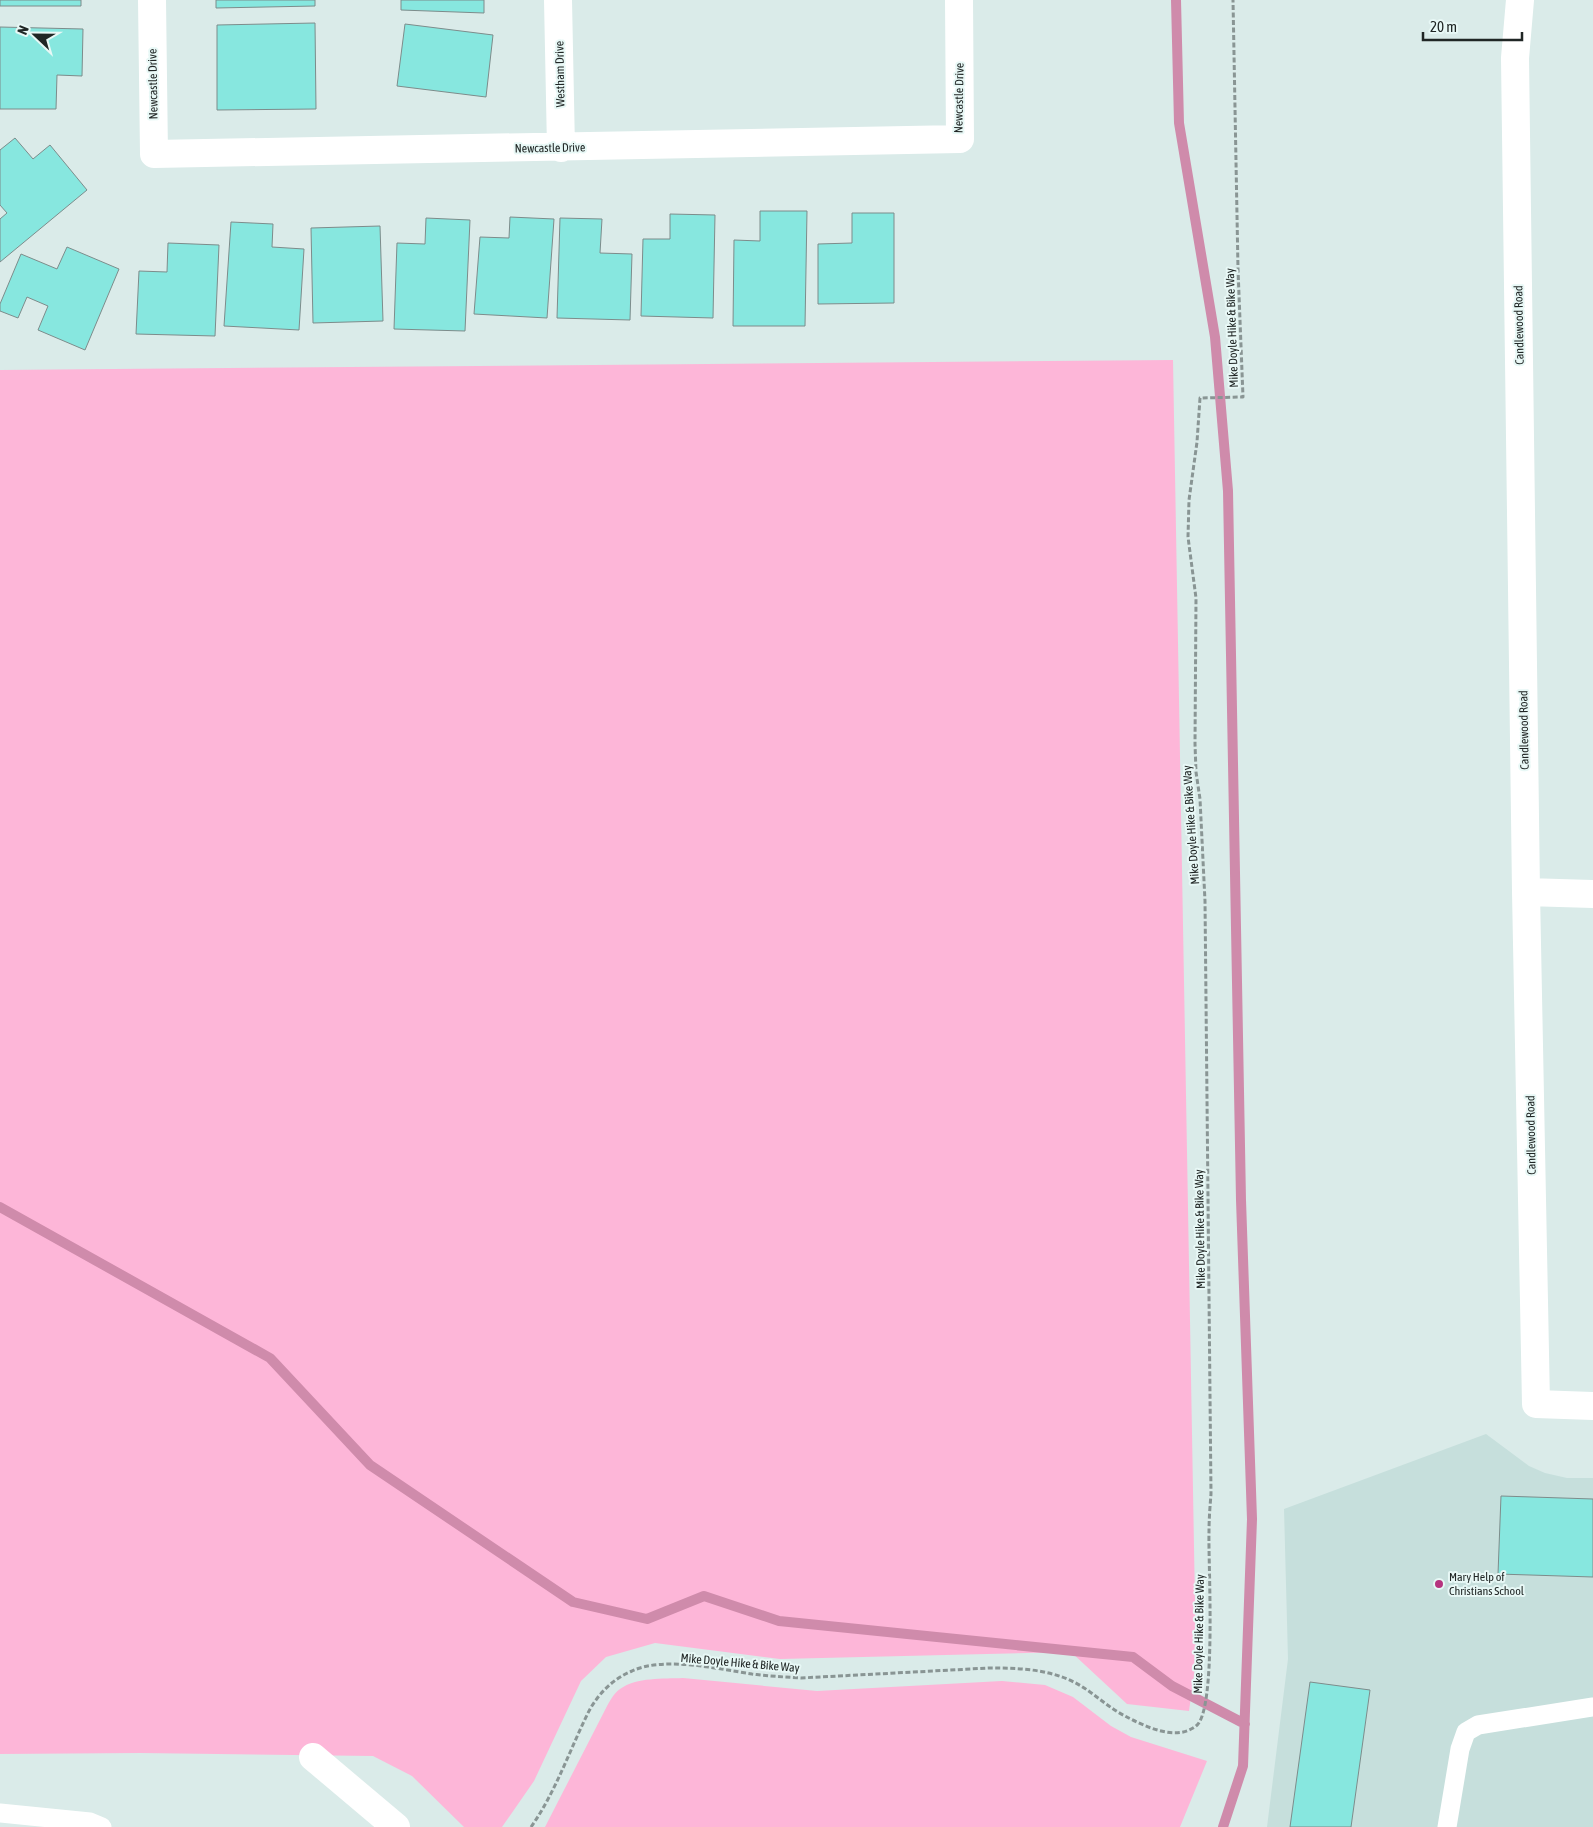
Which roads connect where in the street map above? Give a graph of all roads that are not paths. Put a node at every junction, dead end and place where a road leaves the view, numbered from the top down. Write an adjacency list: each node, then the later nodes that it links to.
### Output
1 (152, 0): 5 (street, Newcastle Drive)
2 (558, 0): 5 (street, Westham Drive)
3 (959, 0): 5 (street, Newcastle Drive)
4 (1520, 0): 6 (street, Candlewood Road)
5 (561, 148)
6 (1526, 892): 7 (street); 8 (street, Candlewood Road)
7 (1593, 894)
8 (1593, 1406)
9 (1593, 1707): 14 (lane)
10 (313, 1757): 13 (street)
11 (0, 1813): 12 (lane)
12 (102, 1827)
13 (396, 1827)
14 (1446, 1827)

